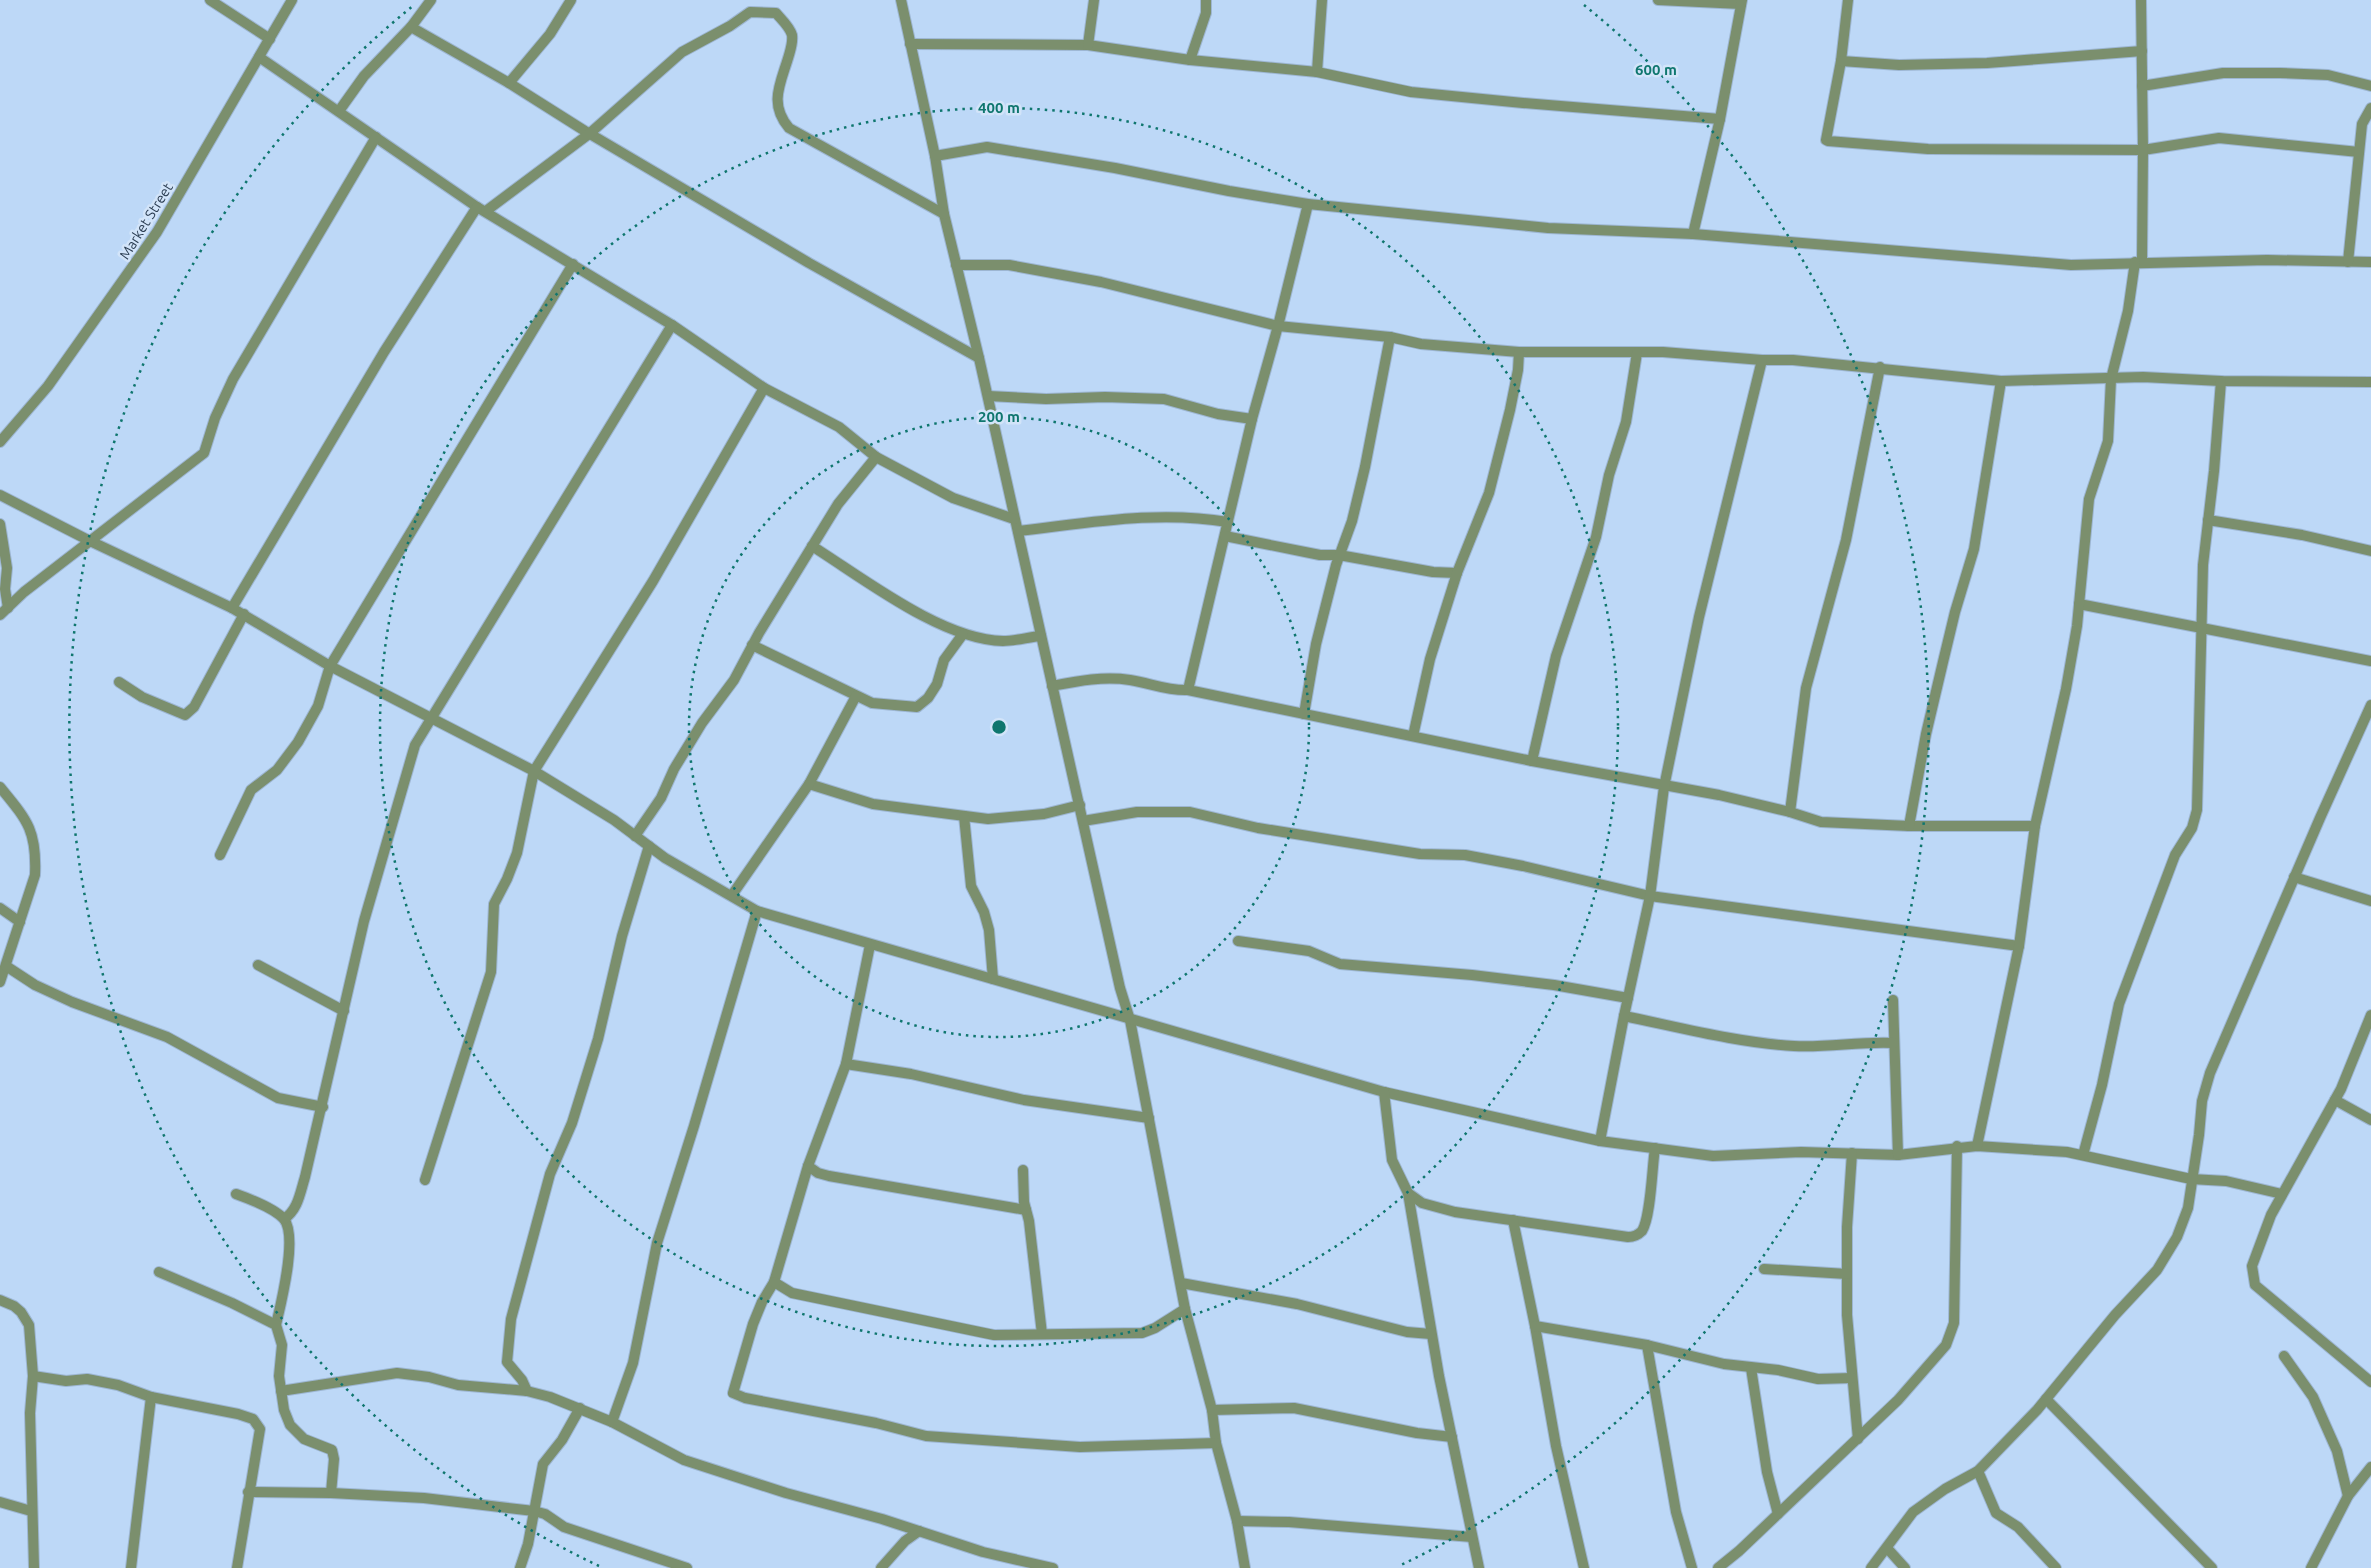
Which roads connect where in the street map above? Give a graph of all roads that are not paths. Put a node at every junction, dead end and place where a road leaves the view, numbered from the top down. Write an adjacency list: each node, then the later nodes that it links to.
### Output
1 (210, 0): 16 (street)
2 (292, 0): 16 (street, Market Street)
3 (431, 0): 15 (street)
4 (571, 0): 24 (street)
5 (766, 0): 14 (street)
6 (900, 0): 17 (street)
7 (1094, 0): 18 (street)
8 (1206, 0): 21 (street)
9 (1322, 0): 23 (street)
10 (1658, 0): 13 (street)
11 (1848, 0): 22 (street)
12 (2141, 0): 19 (street)
13 (1742, 2): 29 (street)
14 (769, 12): 30 (street); 37 (street)
15 (412, 27): 24 (street); 28 (street)
16 (270, 39): 20 (street, Market Street)
17 (910, 44): 18 (street); 34 (street)
18 (1088, 45): 21 (street)
19 (2142, 51): 22 (street); 25 (street)
20 (259, 57): 28 (street); 59 (street, Market Street)
21 (1190, 60): 23 (street)
22 (1841, 61): 32 (street)
23 (1317, 72): 29 (street)
24 (509, 83): 30 (street)
25 (2142, 86): 26 (street); 32 (street)
26 (2371, 86)
27 (2371, 108): 33 (street)
28 (339, 112): 31 (street)
29 (1720, 119): 38 (street)
30 (589, 134): 36 (street); 49 (street)
31 (376, 137): 36 (street); 68 (street)
32 (2143, 150): 33 (street); 39 (street)
33 (2359, 152): 40 (street)
34 (935, 156): 35 (street); 37 (street)
35 (1308, 204): 38 (street); 45 (street)
36 (481, 209): 42 (street); 75 (street)
37 (944, 214): 43 (street)
38 (1693, 234): 39 (street)
39 (2138, 262): 40 (street); 52 (street)
40 (2348, 262): 41 (street)
41 (2371, 262)
42 (573, 264): 44 (street); 83 (street)
43 (956, 265): 45 (street); 49 (street)
44 (672, 325): 56 (street); 90 (street)
45 (1278, 326): 46 (street); 58 (street)
46 (1390, 337): 47 (street); 71 (street)
47 (1519, 352): 48 (street); 72 (street)
48 (1636, 353): 50 (street); 92 (street)
49 (979, 358): 57 (street)
50 (1762, 360): 51 (street); 96 (street)
51 (1880, 367): 53 (street); 98 (street)
52 (2111, 379): 53 (street); 54 (street); 73 (street)
53 (2001, 381): 101 (street)
54 (2221, 381): 55 (street); 63 (street)
55 (2371, 382)
56 (764, 388): 60 (street); 93 (street)
57 (988, 396): 58 (street); 62 (street)
58 (1252, 419): 64 (street)
59 (0, 442)
60 (876, 457): 62 (street); 69 (street)
61 (0, 495): 68 (street)
62 (1014, 519): 66 (street)
63 (2208, 520): 70 (street); 78 (street)
64 (1228, 522): 66 (street); 67 (street)
65 (0, 524): 74 (street)
66 (1018, 531): 80 (street)
67 (1225, 536): 71 (street); 86 (street)
68 (90, 541): 74 (street); 75 (street)
69 (812, 546): 79 (street); 81 (street)
70 (2371, 551)
71 (1339, 555): 72 (street); 89 (street)
72 (1457, 574): 91 (street)
73 (2079, 604): 78 (street); 102 (street)
74 (8, 608): 77 (street)
75 (232, 608): 76 (street)
76 (244, 614): 83 (street); 84 (street)
77 (0, 616)
78 (2201, 628): 82 (street); 139 (street)
79 (963, 634): 80 (street); 87 (street)
80 (1041, 636): 85 (street)
81 (752, 645): 87 (street); 103 (street)
82 (2371, 661)
83 (330, 666): 90 (street); 105 (street)
84 (119, 682)
85 (1052, 686): 86 (street); 97 (street)
86 (1188, 690): 89 (street)
87 (856, 696): 94 (street)
88 (2371, 705): 106 (street)
89 (1304, 714): 91 (street)
90 (429, 718): 93 (street); 122 (street)
91 (1413, 736): 92 (street)
92 (1532, 761): 96 (street)
93 (534, 771): 103 (street); 143 (street)
94 (809, 784): 99 (street); 107 (street)
95 (0, 787): 112 (street)
96 (1664, 787): 98 (street); 108 (street)
97 (1080, 805): 99 (street); 100 (street)
98 (1790, 812): 101 (street)
99 (964, 816): 118 (street)
100 (1084, 821): 108 (street); 125 (street)
101 (1909, 826): 102 (street)
102 (2035, 826): 115 (street)
103 (635, 836): 104 (street)
104 (649, 846): 107 (street); 168 (street)
105 (220, 855)
106 (2294, 877): 109 (street); 142 (street)
107 (732, 895): 111 (street)
108 (1650, 896): 115 (street); 120 (street)
109 (2371, 901)
110 (0, 908): 112 (street)
111 (757, 911): 114 (street); 173 (street)
112 (20, 922): 117 (street)
113 (1238, 941): 120 (street)
114 (870, 944): 118 (street); 127 (street)
115 (2019, 946): 135 (street)
116 (258, 965): 122 (street)
117 (6, 966): 119 (street); 130 (street)
118 (993, 980): 125 (street)
119 (0, 982)
120 (1628, 998): 124 (street)
121 (1893, 1000): 126 (street)
122 (344, 1011): 130 (street)
123 (2371, 1015): 129 (street)
124 (1624, 1016): 126 (street); 133 (street)
125 (1130, 1020): 128 (street); 131 (street)
126 (1894, 1043): 138 (street)
127 (846, 1064): 131 (street); 140 (street)
128 (1384, 1092): 133 (street); 144 (street)
129 (2335, 1100): 132 (street); 146 (street)
130 (322, 1107): 148 (street)
131 (1149, 1118): 154 (street)
132 (2371, 1120)
133 (1600, 1141): 136 (street)
134 (1957, 1146): 135 (street); 138 (street); 175 (street)
135 (1977, 1146): 139 (street)
136 (1655, 1148): 137 (street); 149 (street)
137 (1852, 1153): 138 (street); 152 (street)
138 (1898, 1155)
139 (2083, 1155): 142 (street)
140 (808, 1166): 147 (street); 153 (street)
141 (1023, 1170): 147 (street)
142 (2191, 1179): 146 (street); 170 (street)
143 (425, 1180)
144 (1408, 1193): 149 (street); 160 (street)
145 (236, 1194): 148 (street)
146 (2282, 1194): 166 (street)
147 (1026, 1210): 159 (street)
148 (284, 1220): 157 (street)
149 (1513, 1220): 158 (street)
150 (1764, 1269): 152 (street)
151 (159, 1272): 157 (street)
152 (1847, 1274): 165 (street)
153 (774, 1282): 159 (street); 176 (street)
154 (1181, 1283): 156 (street); 160 (street)
155 (0, 1300): 164 (street)
156 (1185, 1309): 159 (street); 172 (street)
157 (276, 1325): 167 (street)
158 (1535, 1326): 161 (street); 199 (street)
159 (1042, 1334)
160 (1431, 1334): 174 (street)
161 (1647, 1345): 163 (street); 200 (street)
162 (2284, 1356): 181 (street)
163 (1751, 1368): 165 (street); 185 (street)
164 (33, 1376): 169 (street); 183 (street)
165 (1852, 1378): 175 (street)
166 (2371, 1382)
167 (281, 1391): 168 (street); 180 (street)
168 (527, 1391): 171 (street)
169 (151, 1397): 179 (street); 191 (street)
170 (2046, 1399): 178 (street); 205 (street)
171 (580, 1408): 173 (street); 184 (street)
172 (1212, 1410): 174 (street); 176 (street)
173 (612, 1422): 187 (street)
174 (1452, 1437): 188 (street)
175 (1858, 1439): 185 (street)
176 (1216, 1443): 186 (street)
177 (2371, 1467): 181 (street)
178 (1978, 1471): 189 (street); 204 (street)
179 (248, 1492): 180 (street); 192 (street)
180 (331, 1493): 184 (street)
181 (2348, 1496): 206 (street)
182 (0, 1502): 183 (street)
183 (31, 1511): 190 (street)
184 (534, 1511): 193 (street); 194 (street)
185 (1778, 1514): 201 (street)
186 (1237, 1521): 188 (street); 197 (street)
187 (919, 1531): 195 (street); 196 (street)
188 (1472, 1537): 198 (street)
189 (1887, 1548): 202 (street); 203 (street)
190 (34, 1568)
191 (131, 1568)
192 (237, 1568)
193 (520, 1568)
194 (687, 1568)
195 (880, 1568)
196 (1053, 1568)
197 (1245, 1568)
198 (1479, 1568)
199 (1584, 1568)
200 (1692, 1568)
201 (1718, 1568)
202 (1871, 1568)
203 (1906, 1568)
204 (2056, 1568)
205 (2212, 1568)
206 (2311, 1568)

